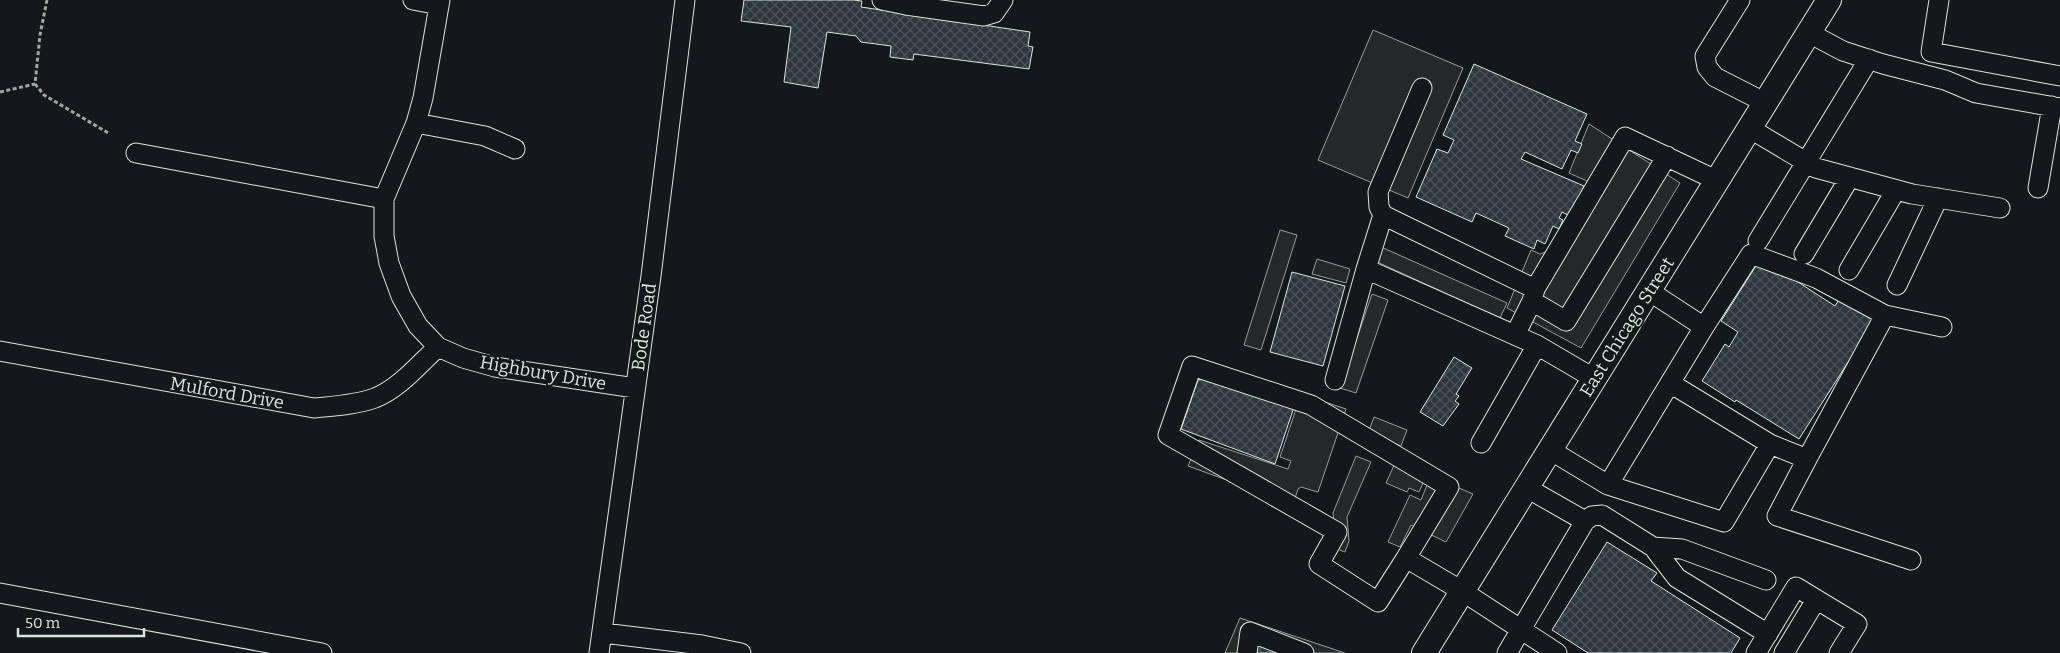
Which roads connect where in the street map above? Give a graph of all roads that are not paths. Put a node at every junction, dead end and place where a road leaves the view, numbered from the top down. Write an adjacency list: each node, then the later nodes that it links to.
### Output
1 (413, 0): 8 (street, Highbury Drive)
2 (685, 0): 46 (street, Bode Road)
3 (882, 0): 4 (street)
4 (1003, 0)
5 (1740, 0): 13 (street)
6 (1829, 0): 9 (main road, East Chicago Street)
7 (1939, 0): 11 (street)
8 (439, 2): 15 (street, Highbury Drive)
9 (1809, 33): 10 (street); 13 (main road, East Chicago Street)
10 (1869, 59): 14 (street); 20 (street)
11 (2060, 76)
12 (1422, 88): 28 (street)
13 (1766, 103): 16 (main road, East Chicago Street)
14 (2056, 107): 23 (street)
15 (416, 123): 17 (street); 26 (street, Highbury Drive)
16 (1749, 128): 20 (street); 22 (main road, East Chicago Street)
17 (515, 149)
18 (136, 153): 26 (street)
19 (1666, 156): 22 (street); 35 (street); 35 (street)
20 (1806, 163): 21 (street); 29 (street)
21 (1850, 177): 24 (street); 30 (street)
22 (1718, 182): 34 (main road, East Chicago Street)
23 (2038, 188)
24 (1896, 190): 25 (street); 32 (street)
25 (1938, 198): 27 (street); 33 (street)
26 (384, 199): 41 (street, Highbury Drive)
27 (2000, 208)
28 (1383, 215): 31 (street); 35 (street)
29 (1758, 241)
30 (1804, 254)
31 (1366, 269): 39 (street); 44 (street)
32 (1849, 270)
33 (1897, 285)
34 (1649, 291): 37 (street); 43 (main road, East Chicago Street)
35 (1534, 295): 39 (street)
36 (1885, 315): 37 (street); 38 (street); 50 (street)
37 (1704, 327): 45 (street)
38 (1942, 327)
39 (1515, 336): 40 (street)
40 (1537, 346): 43 (street); 47 (street)
41 (438, 347): 42 (street, Mulford Drive); 46 (street, Highbury Drive)
42 (0, 352)
43 (1595, 379): 49 (main road, East Chicago Street)
44 (1336, 380)
45 (1670, 382): 48 (street); 51 (street)
46 (635, 388): 62 (street, Bode Road)
47 (1481, 443)
48 (1770, 444): 50 (street); 51 (street)
49 (1550, 450): 51 (street); 52 (main road, East Chicago Street)
50 (1807, 459): 56 (street)
51 (1608, 485)
52 (1527, 488): 53 (street); 58 (main road, East Chicago Street)
53 (1585, 521): 54 (street); 61 (street)
54 (1653, 547): 57 (street); 63 (street)
55 (1406, 558): 55 (street); 58 (street)
56 (1910, 560)
57 (1766, 580)
58 (1462, 591): 61 (street); 70 (main road, East Chicago Street)
59 (0, 593): 64 (street)
60 (1816, 600): 63 (street); 74 (street); 75 (street)
61 (1520, 631): 71 (street); 72 (street)
62 (602, 633): 65 (street); 67 (street, Bode Road)
63 (1768, 634): 73 (street)
64 (242, 646): 66 (street)
65 (736, 651)
66 (322, 653)
67 (599, 653)
68 (1247, 653): 69 (street)
69 (1304, 653)
70 (1424, 653)
71 (1507, 653)
72 (1557, 653)
73 (1756, 653)
74 (1784, 653)
75 (1839, 653)

